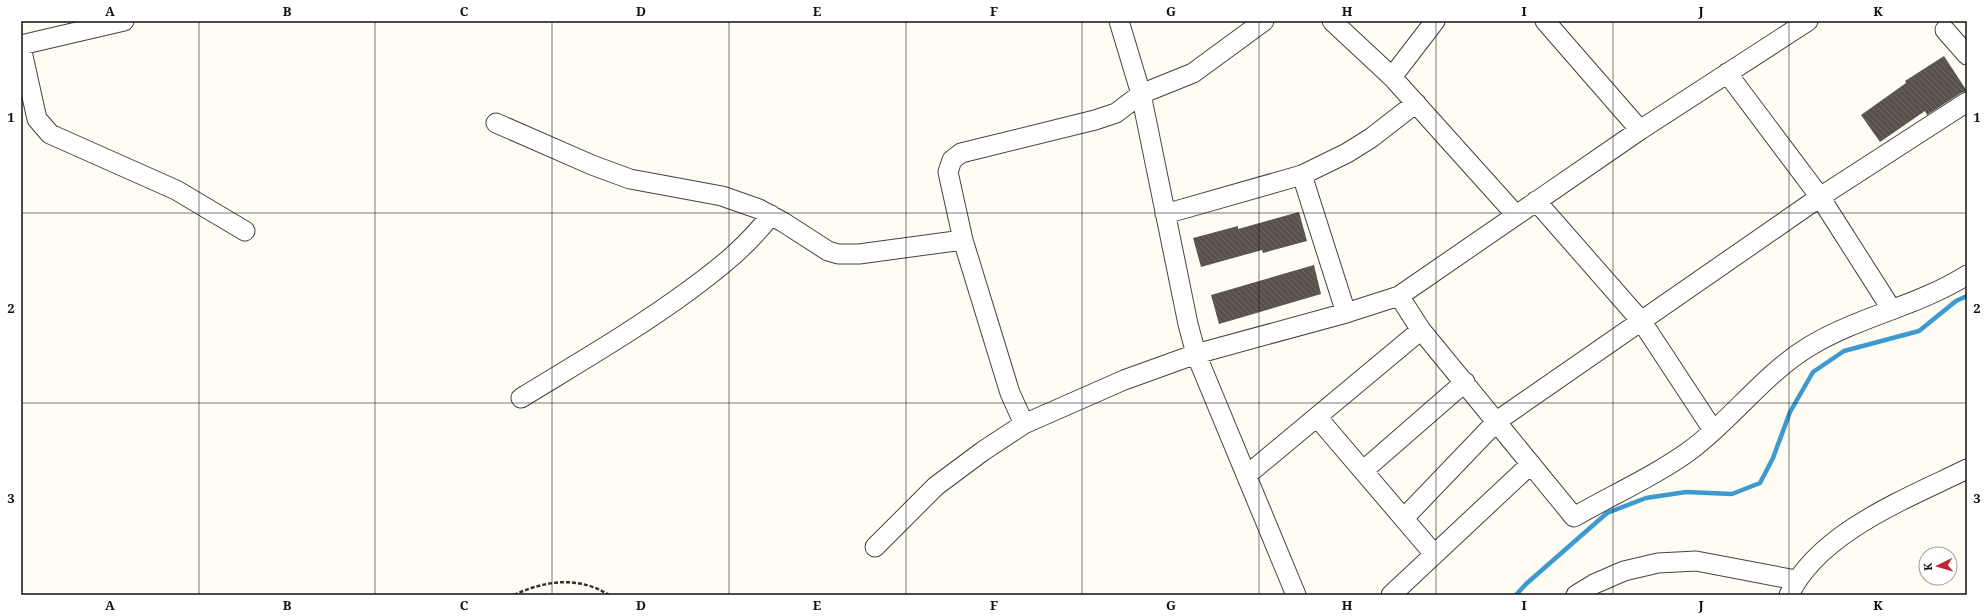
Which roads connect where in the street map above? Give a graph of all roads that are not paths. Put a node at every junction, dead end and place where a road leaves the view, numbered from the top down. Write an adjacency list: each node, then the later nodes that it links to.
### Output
1 (124, 21): 9 (street)
2 (1120, 21): 13 (street)
3 (1264, 21): 13 (street)
4 (1332, 21): 12 (street)
5 (1436, 21): 12 (street)
6 (1544, 21): 17 (street)
7 (1808, 21): 11 (street)
8 (1945, 30): 10 (street)
9 (21, 46): 24 (street)
10 (1967, 55)
11 (1727, 73): 17 (street); 19 (street)
12 (1392, 77): 15 (street)
13 (1140, 94): 21 (street); 25 (street)
14 (1967, 102): 19 (street)
15 (1416, 103): 18 (street); 23 (street)
16 (496, 123): 22 (street)
17 (1640, 130): 20 (street)
18 (1302, 175): 21 (street); 29 (street)
19 (1820, 197): 28 (street); 30 (street)
20 (1536, 201): 23 (street); 30 (street)
21 (1165, 214): 32 (street)
22 (771, 215): 25 (street); 34 (street)
23 (1516, 215): 27 (street)
24 (245, 231)
25 (963, 240): 37 (street)
26 (1967, 275): 28 (street)
27 (1399, 296): 29 (street); 31 (street)
28 (1892, 310): 38 (street)
29 (1346, 313): 32 (street)
30 (1642, 322): 36 (street); 38 (street)
31 (1421, 330): 33 (street); 35 (street)
32 (1196, 354): 37 (street); 42 (street)
33 (1464, 382): 36 (street); 41 (street)
34 (521, 398)
35 (1317, 417): 41 (street); 42 (street)
36 (1497, 421): 39 (street); 43 (street)
37 (1024, 424): 44 (street)
38 (1713, 430): 39 (street)
39 (1531, 464): 45 (street)
40 (1967, 469): 46 (street)
41 (1364, 470): 43 (street)
42 (1247, 476): 47 (street)
43 (1405, 517): 45 (street)
44 (875, 547)
45 (1434, 554): 48 (street)
46 (1793, 588): 49 (street)
47 (1296, 595)
48 (1391, 595)
49 (1576, 595)

